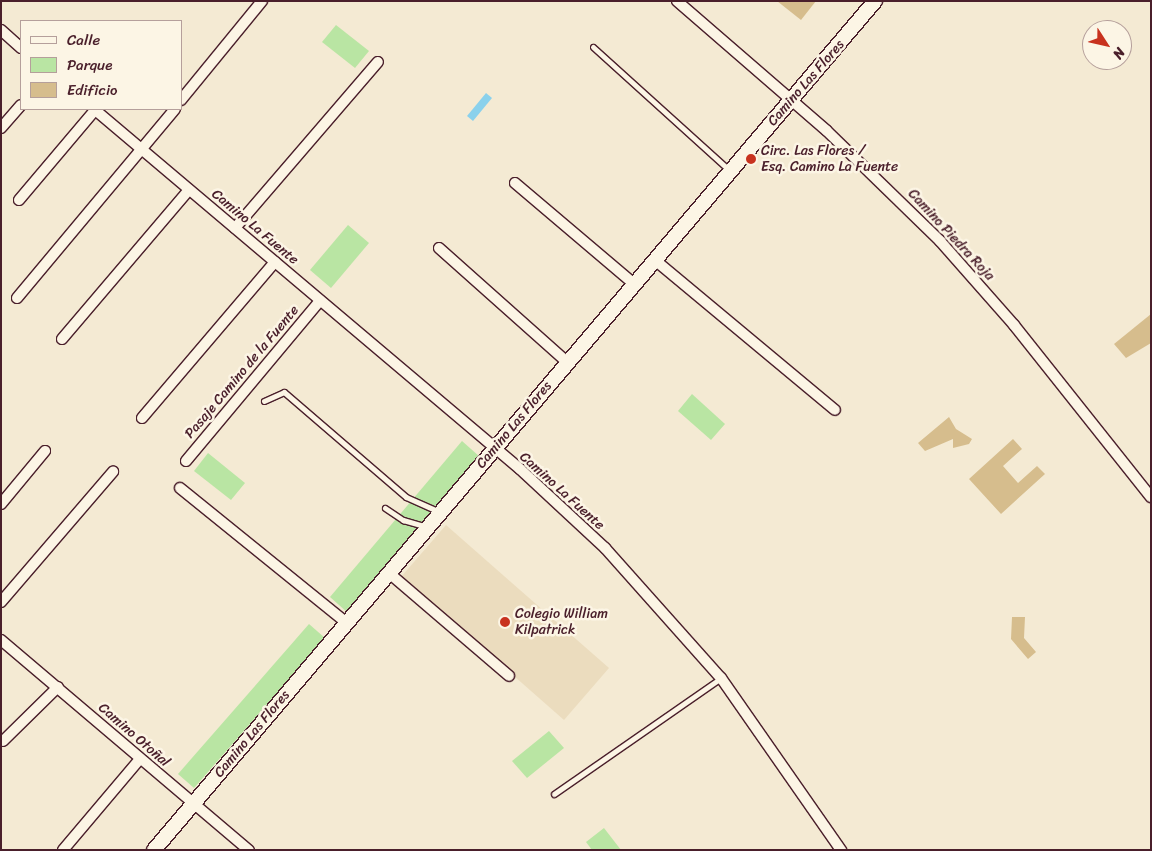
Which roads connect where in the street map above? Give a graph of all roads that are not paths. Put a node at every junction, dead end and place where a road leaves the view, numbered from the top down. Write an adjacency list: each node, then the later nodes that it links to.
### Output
1 (262, 1): 8 (street)
2 (677, 1): 9 (street, Camino Piedra Roja)
3 (875, 1): 9 (street, Camino Las Flores)
4 (1, 30): 5 (street)
5 (20, 47)
6 (593, 47): 16 (lane)
7 (378, 62): 20 (street)
8 (182, 99)
9 (792, 99): 16 (street, Camino Las Flores); 37 (street, Camino Piedra Roja)
10 (20, 106): 14 (street)
11 (94, 110): 19 (street)
12 (96, 110): 15 (street, Camino La Fuente)
13 (173, 110): 15 (street)
14 (1, 128)
15 (142, 149): 18 (street, Camino La Fuente); 25 (street)
16 (730, 171): 22 (street, Camino Las Flores)
17 (515, 183): 24 (street)
18 (190, 190): 20 (street, Camino La Fuente); 27 (street)
19 (19, 200)
20 (235, 228): 23 (street, Camino La Fuente)
21 (439, 248): 28 (street)
22 (655, 260): 24 (street, Camino Las Flores); 30 (street)
23 (275, 262): 26 (street, Camino La Fuente); 31 (street)
24 (634, 284): 28 (street, Camino Las Flores)
25 (17, 298)
26 (320, 301): 32 (street, Camino La Fuente); 34 (street, Pasaje Camino de la Fuente)
27 (62, 339)
28 (567, 362): 32 (street, Camino Las Flores)
29 (264, 400): 40 (lane)
30 (835, 410)
31 (142, 418)
32 (494, 448): 40 (street, Camino Las Flores); 47 (street, Camino La Fuente)
33 (45, 451): 38 (street)
34 (186, 461)
35 (113, 472): 43 (street)
36 (180, 488): 44 (street)
37 (1151, 497)
38 (1, 504)
39 (385, 508): 41 (lane)
40 (440, 512): 41 (street, Camino Las Flores)
41 (427, 527): 42 (street, Camino Las Flores)
42 (389, 573): 44 (street, Camino Las Flores); 46 (street)
43 (1, 602)
44 (347, 623): 52 (street, Camino Las Flores)
45 (1, 640): 48 (street, Camino Otoñal)
46 (509, 676)
47 (721, 678): 51 (lane); 56 (street, Camino La Fuente)
48 (58, 687): 49 (street); 50 (street, Camino Otoñal)
49 (3, 742)
50 (140, 759): 52 (street, Camino Otoñal); 53 (street)
51 (554, 794)
52 (193, 803): 54 (street, Camino Las Flores); 55 (street, Camino Otoñal)
53 (63, 850)
54 (154, 850)
55 (249, 850)
56 (841, 850)

